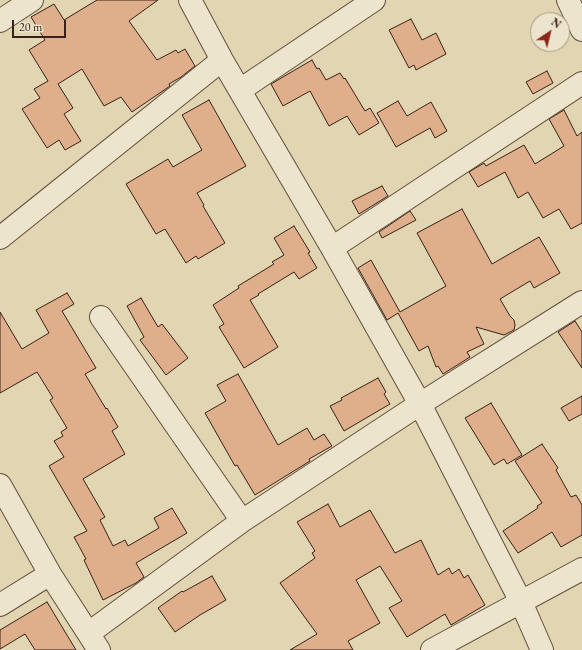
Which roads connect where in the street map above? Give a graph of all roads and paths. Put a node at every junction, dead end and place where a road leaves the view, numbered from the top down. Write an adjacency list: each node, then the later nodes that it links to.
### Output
1 (32, 0): 5 (street)
2 (190, 0): 7 (street)
3 (374, 0): 9 (street)
4 (568, 0): 6 (street)
5 (0, 21)
6 (582, 30)
7 (222, 60): 9 (street); 10 (street)
8 (582, 83): 11 (street)
9 (240, 90): 11 (street)
10 (0, 238)
11 (332, 248): 14 (street)
12 (582, 302): 14 (street)
13 (101, 317): 16 (street)
14 (420, 404): 16 (street); 19 (street)
15 (0, 485): 18 (street)
16 (242, 521): 21 (street)
17 (582, 569): 19 (street)
18 (50, 574): 20 (street); 21 (street)
19 (521, 602): 22 (street); 23 (street)
20 (0, 605)
21 (94, 642)
22 (432, 650)
23 (542, 650)

